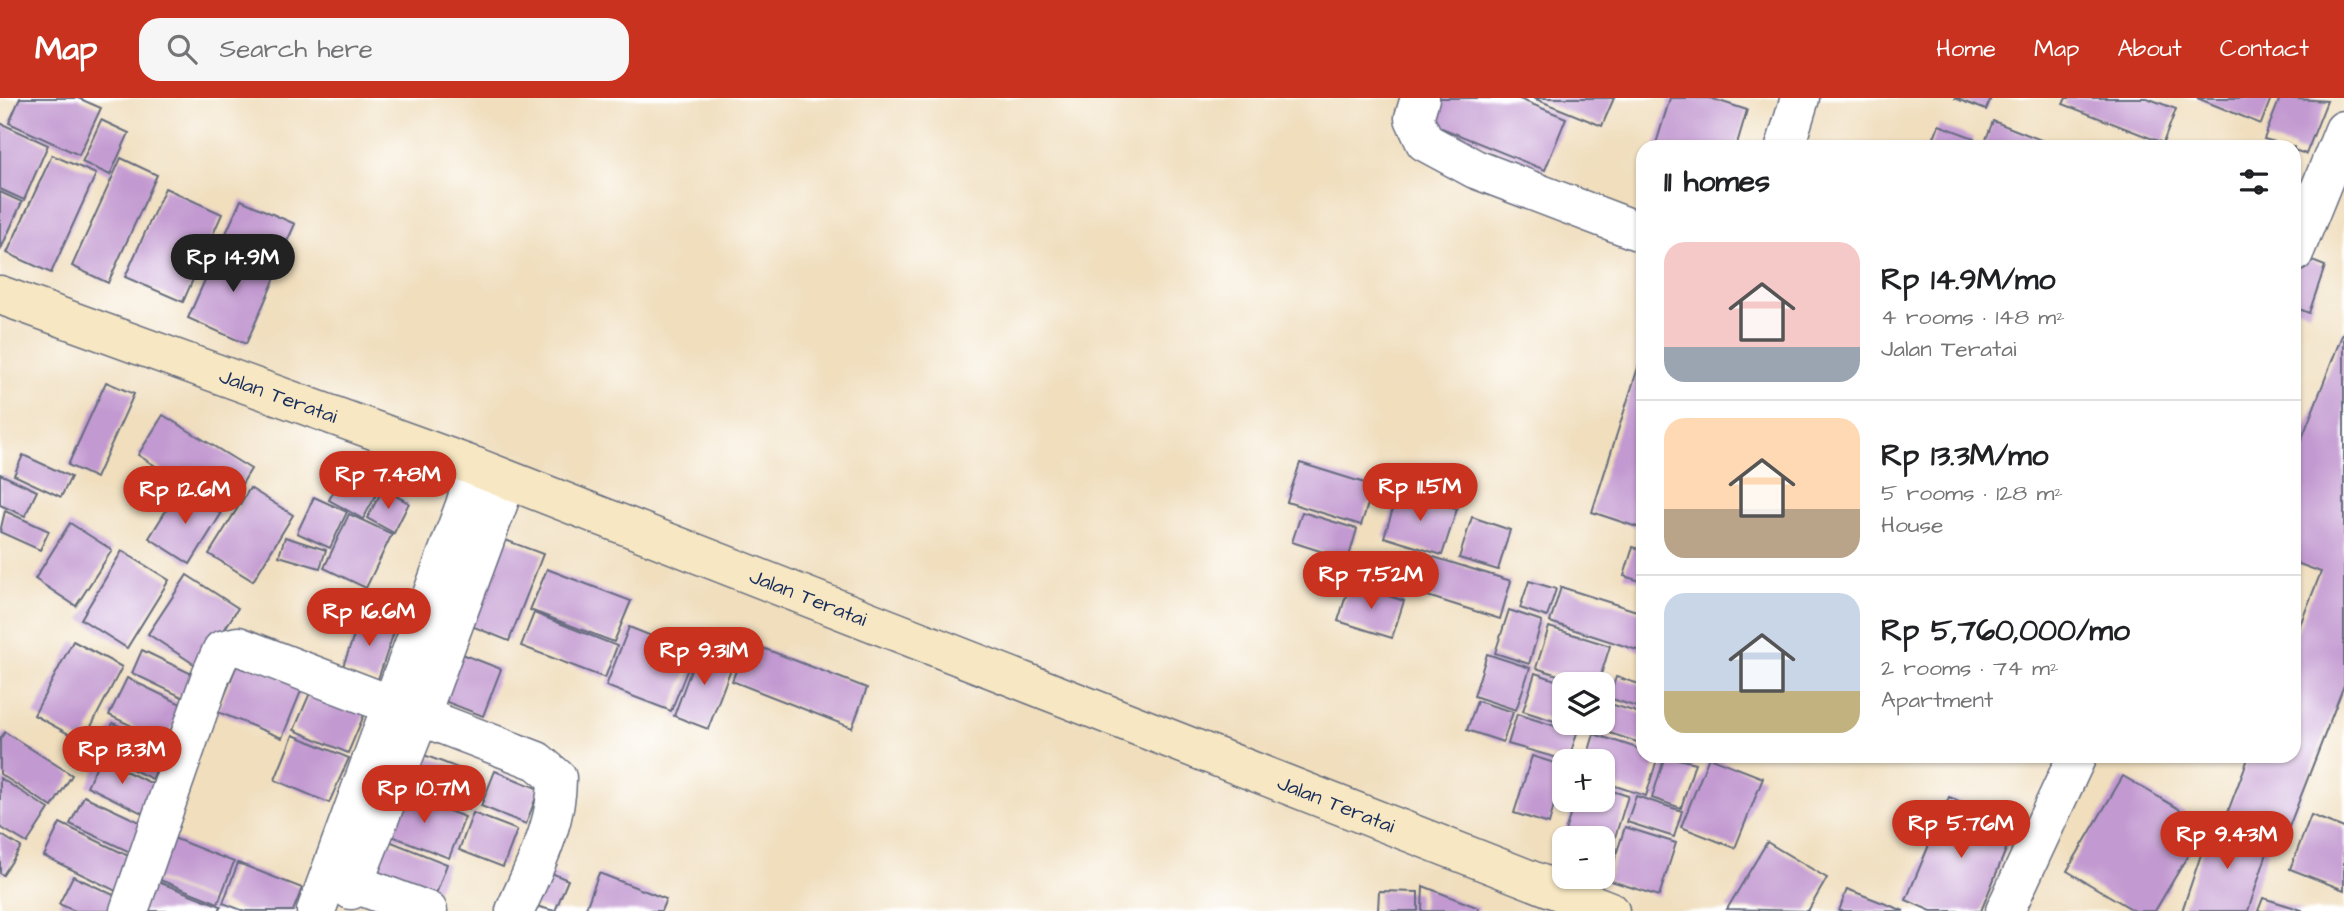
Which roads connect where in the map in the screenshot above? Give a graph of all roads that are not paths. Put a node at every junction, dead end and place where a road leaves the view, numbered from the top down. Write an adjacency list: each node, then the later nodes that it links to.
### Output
1 (1420, 98): 5 (street)
2 (1800, 98): 4 (street)
3 (2344, 130): 6 (street)
4 (1786, 140)
5 (1636, 230)
6 (2301, 236)
7 (0, 295): 8 (street, Jalan Teratai)
8 (491, 474): 9 (street); 16 (street, Jalan Teratai)
9 (406, 710): 11 (street); 12 (street); 15 (street)
10 (2074, 763): 17 (street)
11 (341, 890): 13 (street); 14 (street)
12 (129, 911)
13 (316, 911)
14 (428, 911)
15 (515, 911)
16 (1610, 911)
17 (2005, 911)

